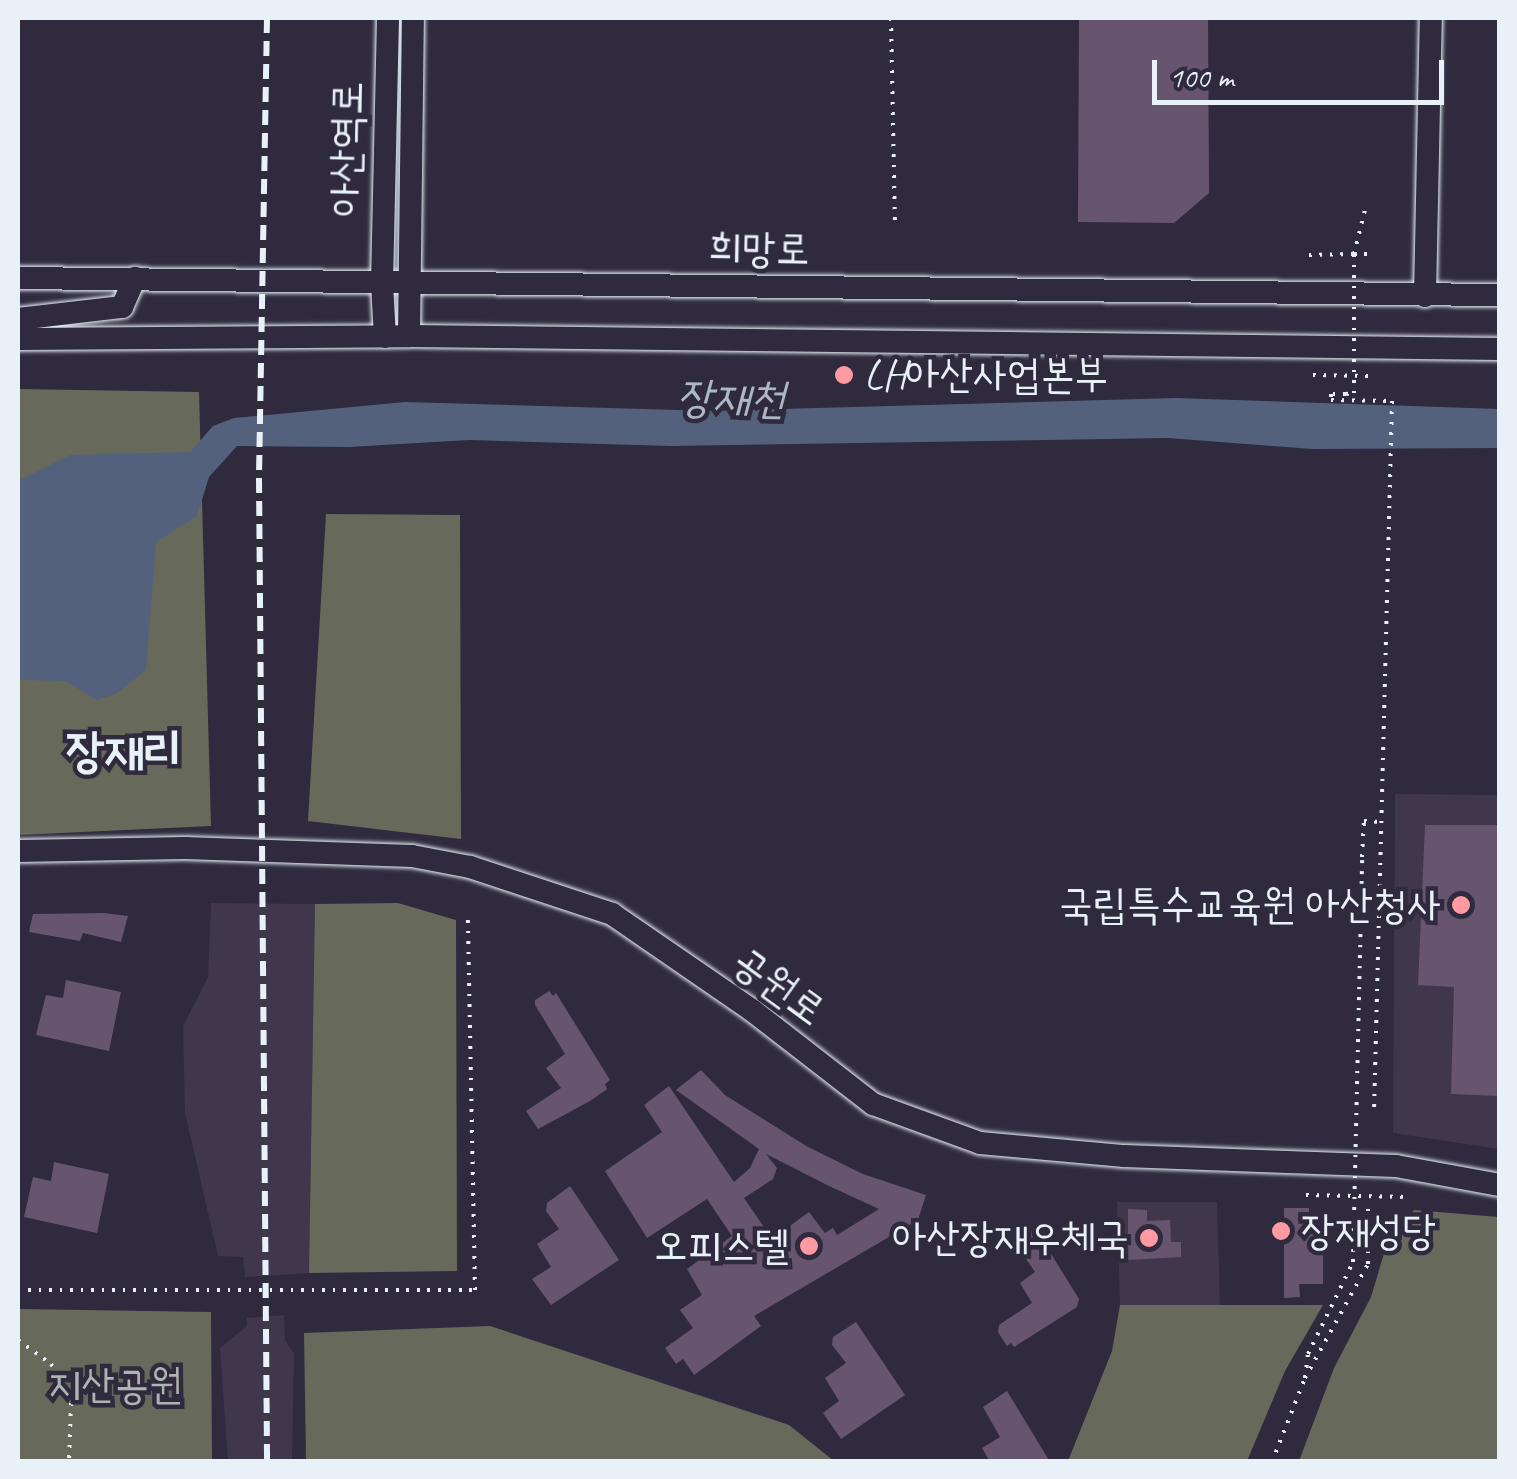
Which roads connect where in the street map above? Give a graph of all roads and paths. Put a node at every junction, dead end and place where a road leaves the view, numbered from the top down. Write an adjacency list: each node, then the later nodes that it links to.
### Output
1 (388, 18): 13 (main road, 아산역로)
2 (413, 18): 12 (main road, 아산역로)
3 (891, 18): 6 (path)
4 (1431, 18): 15 (main road)
5 (1366, 210): 7 (path)
6 (896, 224)
7 (1354, 254): 8 (path, bridge); 9 (path); 22 (path, bridge)
8 (1371, 254)
9 (1309, 255)
10 (18, 278): 11 (main road, 희망로)
11 (135, 278): 13 (main road, 희망로); 16 (main road)
12 (407, 282): 13 (main road, 희망로); 15 (main road, 희망로); 17 (main road, 아산역로)
13 (382, 283): 18 (main road, 아산역로)
14 (1500, 295): 15 (main road, 희망로)
15 (1425, 296)
16 (18, 319)
17 (409, 336): 18 (main road); 20 (main road)
18 (385, 337): 19 (main road)
19 (18, 339)
20 (1500, 349)
21 (1313, 376): 22 (path)
22 (1354, 376): 23 (path); 24 (path, bridge)
23 (1369, 376)
24 (1380, 822): 27 (path); 29 (path, bridge)
25 (18, 851): 28 (main road, 공원로)
26 (468, 916): 33 (path)
27 (1374, 1113)
28 (1500, 1184)
29 (1353, 1195): 30 (path); 31 (path); 35 (path, bridge)
30 (1306, 1196)
31 (1410, 1197)
32 (1368, 1206): 35 (path)
33 (18, 1290)
34 (18, 1340): 36 (path)
35 (1306, 1378): 37 (path)
36 (69, 1462)
37 (1272, 1462)

